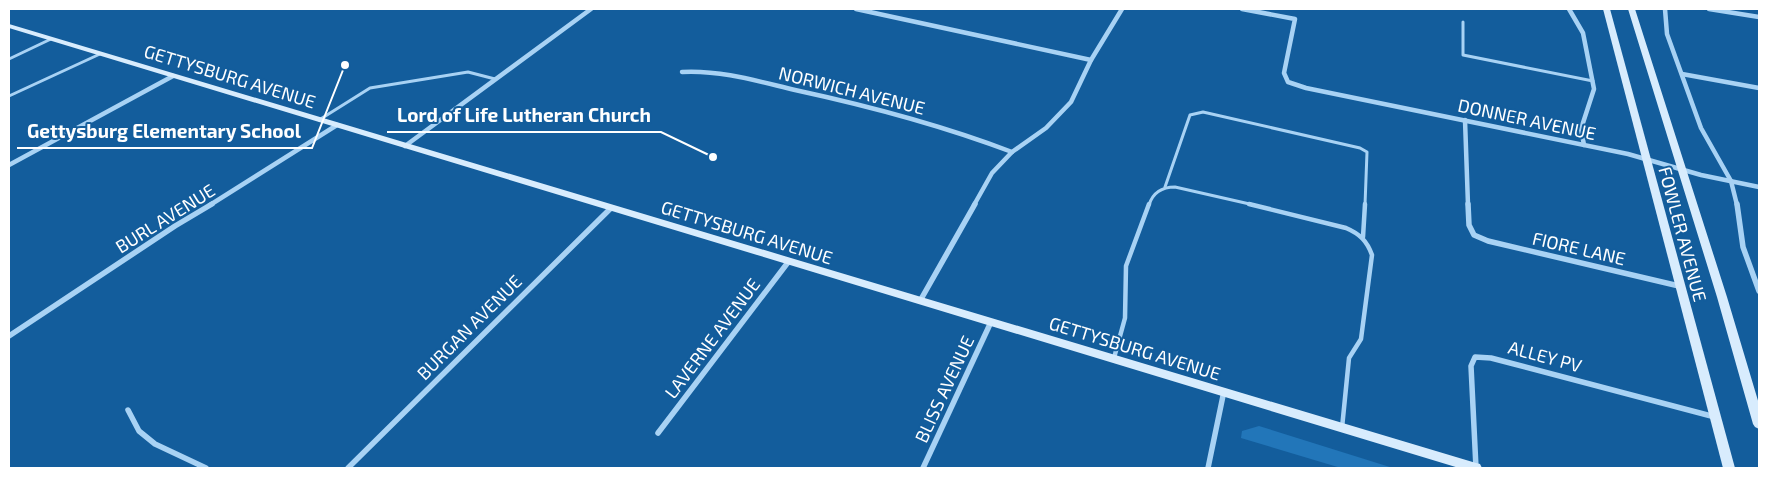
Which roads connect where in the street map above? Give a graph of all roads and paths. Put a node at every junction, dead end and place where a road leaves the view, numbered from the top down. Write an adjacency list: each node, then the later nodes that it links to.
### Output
1 (591, 9): 20 (street)
2 (856, 9): 16 (street)
3 (1122, 9): 16 (street)
4 (1242, 9): 25 (street, DONNER AVENUE)
5 (1569, 9): 21 (street)
6 (1606, 9): 30 (street, FOWLER AVENUE)
7 (1631, 9): 32 (street, FOWLER AVENUE)
8 (1665, 9): 18 (street)
9 (1709, 9): 10 (street)
10 (1759, 17)
11 (1463, 22): 21 (lane)
12 (9, 26): 13 (street, GETTYSBURG AVENUE)
13 (51, 39): 14 (street, GETTYSBURG AVENUE); 15 (lane)
14 (100, 54): 19 (street, GETTYSBURG AVENUE); 23 (lane)
15 (9, 59)
16 (1092, 60): 29 (street)
17 (682, 72): 29 (street, NORWICH AVENUE)
18 (1682, 74): 22 (street); 33 (street)
19 (173, 76): 24 (street, GETTYSBURG AVENUE); 31 (street)
20 (495, 79): 24 (lane); 28 (street)
21 (1593, 81): 27 (street)
22 (1759, 88)
23 (9, 96)
24 (319, 120): 26 (street, GETTYSBURG AVENUE)
25 (1465, 120): 27 (street, DONNER AVENUE); 39 (street, FIORE LANE)
26 (337, 125): 28 (street, GETTYSBURG AVENUE); 43 (street, BURL AVENUE)
27 (1584, 145): 30 (street, DONNER AVENUE)
28 (405, 146): 36 (street, GETTYSBURG AVENUE)
29 (1012, 152): 41 (street)
30 (1647, 159): 32 (street, DONNER AVENUE); 39 (street, FOWLER AVENUE)
31 (9, 165)
32 (1681, 169): 33 (street, DONNER AVENUE); 48 (street, FOWLER AVENUE)
33 (1731, 181): 35 (street, DONNER AVENUE); 40 (street)
34 (1165, 187): 37 (lane); 37 (lane); 44 (lane)
35 (1759, 187)
36 (612, 208): 38 (street, GETTYSBURG AVENUE); 52 (street, BURGAN AVENUE)
37 (1363, 237): 49 (lane)
38 (789, 261): 41 (street, GETTYSBURG AVENUE); 50 (street, LAVERNE AVENUE)
39 (1679, 286): 47 (street, FOWLER AVENUE)
40 (1759, 291)
41 (920, 301): 42 (street, GETTYSBURG AVENUE)
42 (991, 322): 44 (street, GETTYSBURG AVENUE); 53 (street, BLISS AVENUE)
43 (9, 336)
44 (1114, 358): 45 (street, GETTYSBURG AVENUE)
45 (1224, 391): 49 (street, GETTYSBURG AVENUE); 54 (street)
46 (128, 410): 51 (street)
47 (1715, 417): 55 (street, ALLEY PV); 56 (street, FOWLER AVENUE)
48 (1759, 424)
49 (1342, 428): 55 (street, GETTYSBURG AVENUE)
50 (658, 434)
51 (206, 468)
52 (348, 468)
53 (923, 468)
54 (1208, 468)
55 (1476, 468)
56 (1729, 468)

